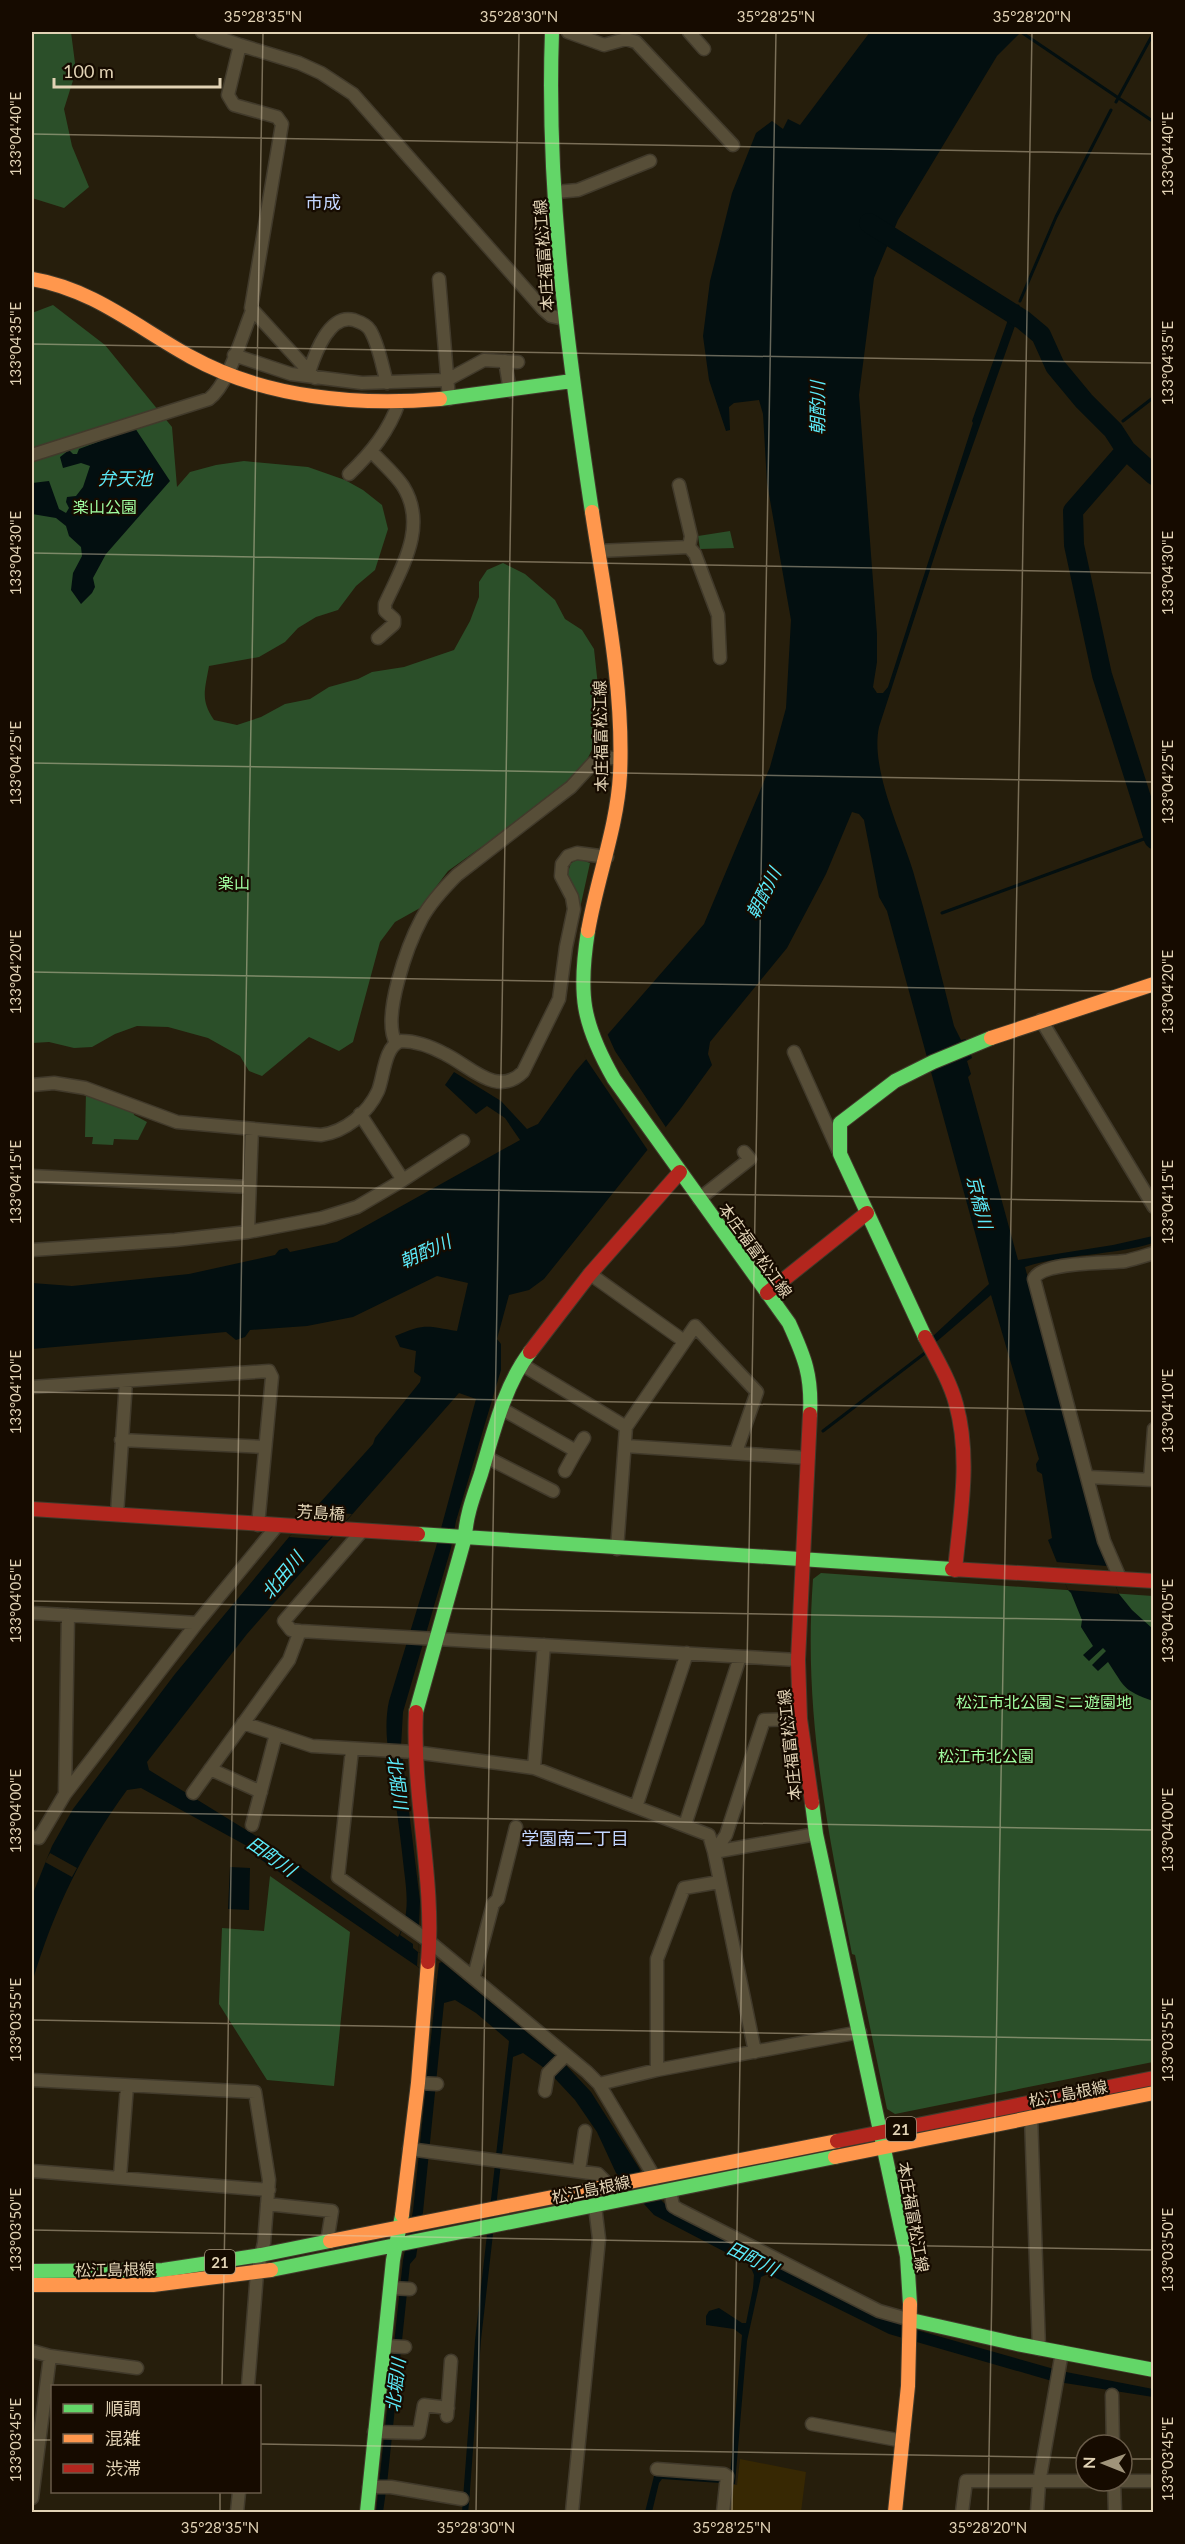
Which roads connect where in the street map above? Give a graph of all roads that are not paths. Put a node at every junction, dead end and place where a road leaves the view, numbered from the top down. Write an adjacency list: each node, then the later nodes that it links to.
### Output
1 (202, 32): 5 (street)
2 (552, 32): 9 (main road, 本庄福富松江線)
3 (568, 32): 7 (street)
4 (689, 32): 6 (street)
5 (240, 45): 12 (street); 13 (street)
6 (704, 49)
7 (733, 145)
8 (650, 161): 9 (street)
9 (556, 192): 13 (main road, 本庄福富松江線)
10 (32, 279): 15 (main road)
11 (439, 279): 17 (street)
12 (252, 311): 14 (street); 16 (street)
13 (564, 319): 18 (main road, 本庄福富松江線)
14 (234, 355): 15 (street); 16 (street)
15 (226, 374): 22 (main road); 24 (street)
16 (312, 375): 19 (street); 19 (street)
17 (447, 380): 19 (street); 20 (street); 21 (street)
18 (572, 381): 20 (main road); 28 (main road, 本庄福富松江線)
19 (387, 383)
20 (510, 391): 21 (main road)
21 (449, 399): 22 (main road)
22 (399, 402): 23 (street)
23 (372, 452): 25 (street); 29 (street)
24 (32, 455)
25 (350, 474)
26 (680, 485): 27 (street)
27 (689, 547): 28 (street); 30 (street)
28 (597, 551): 31 (main road, 本庄福富松江線)
29 (378, 638)
30 (720, 658)
31 (620, 758): 32 (main road, 本庄福富松江線); 35 (street)
32 (608, 857): 35 (street); 43 (main road, 本庄福富松江線)
33 (1154, 984): 34 (main road)
34 (1041, 1020): 42 (main road); 48 (street)
35 (396, 1042): 38 (street)
36 (794, 1052): 42 (street)
37 (32, 1085): 39 (street)
38 (360, 1114): 39 (street); 45 (street)
39 (252, 1129): 46 (street)
40 (463, 1141): 45 (street)
41 (744, 1152): 47 (street)
42 (840, 1154): 49 (main road)
43 (680, 1172): 47 (main road, 本庄福富松江線); 53 (main road)
44 (32, 1176): 46 (street)
45 (403, 1180): 50 (street)
46 (249, 1187): 50 (street)
47 (699, 1199): 54 (main road, 本庄福富松江線)
48 (1154, 1207)
49 (867, 1213): 54 (main road); 82 (main road)
50 (248, 1232): 51 (street)
51 (32, 1250)
52 (1154, 1253): 71 (street)
53 (590, 1274): 55 (street); 56 (main road)
54 (767, 1293): 69 (main road, 本庄福富松江線)
55 (684, 1341): 60 (street); 67 (street)
56 (521, 1364): 59 (main road); 60 (street)
57 (126, 1381): 58 (street); 63 (street); 65 (street)
58 (32, 1388)
59 (502, 1409): 66 (street); 68 (main road)
60 (626, 1427): 64 (street)
61 (1154, 1429): 72 (street)
62 (584, 1438): 66 (street)
63 (121, 1440): 65 (street); 75 (street)
64 (625, 1446): 67 (street); 80 (street)
65 (265, 1447): 76 (street)
66 (576, 1451): 70 (street)
67 (736, 1452): 69 (street)
68 (486, 1457): 73 (street); 79 (main road)
69 (808, 1458): 81 (main road, 本庄福富松江線)
70 (565, 1471)
71 (1087, 1476): 72 (street); 83 (street)
72 (1152, 1480)
73 (554, 1491)
74 (32, 1509): 75 (main road, 芳島橋)
75 (117, 1514): 76 (main road, 芳島橋)
76 (258, 1525): 77 (main road, 芳島橋)
77 (282, 1526): 78 (main road, 芳島橋); 87 (street)
78 (358, 1531): 79 (main road, 芳島橋); 88 (street)
79 (461, 1536): 80 (main road, 芳島橋); 89 (main road)
80 (617, 1549): 81 (main road, 芳島橋)
81 (802, 1561): 82 (main road, 芳島橋); 93 (main road, 本庄福富松江線)
82 (955, 1570): 83 (main road, 芳島橋)
83 (1120, 1578): 84 (main road, 芳島橋)
84 (1154, 1581)
85 (32, 1613): 86 (street)
86 (68, 1615): 87 (street); 103 (street)
87 (197, 1623): 103 (street)
88 (300, 1631): 89 (street); 95 (street)
89 (431, 1639): 90 (street); 98 (main road)
90 (544, 1645): 91 (street); 99 (street)
91 (687, 1653): 92 (street); 104 (street)
92 (740, 1657): 93 (street); 106 (street)
93 (798, 1660): 94 (main road, 本庄福富松江線)
94 (800, 1719): 108 (main road, 本庄福富松江線); 110 (street)
95 (243, 1724): 96 (street); 100 (street)
96 (276, 1734): 97 (street); 101 (street)
97 (352, 1750): 98 (street); 112 (street)
98 (409, 1752): 99 (street); 112 (main road)
99 (534, 1768): 104 (street)
100 (210, 1770): 101 (street); 102 (street)
101 (261, 1792): 105 (street)
102 (193, 1793)
103 (65, 1794): 109 (street)
104 (636, 1807): 106 (street)
105 (252, 1825)
106 (685, 1825): 110 (street)
107 (516, 1827): 113 (street)
108 (816, 1834): 110 (street); 114 (main road, 本庄福富松江線)
109 (32, 1838)
110 (714, 1852): 111 (street)
111 (719, 1882): 115 (street); 117 (street)
112 (427, 1942): 113 (street); 128 (main road)
113 (474, 1976): 116 (street)
114 (860, 2032): 115 (street); 126 (main road, 本庄福富松江線)
115 (755, 2052): 117 (street)
116 (564, 2057): 120 (street); 122 (street)
117 (657, 2070): 120 (street)
118 (1154, 2078): 126 (main road, 松江島根線 / 21)
119 (32, 2080): 121 (street)
120 (599, 2084): 132 (street)
121 (127, 2086): 131 (street); 134 (street)
122 (545, 2091)
123 (1154, 2093): 124 (main road, 松江島根線 / 21)
124 (1031, 2116): 127 (main road, 松江島根線 / 21); 145 (street)
125 (585, 2131): 129 (street)
126 (881, 2134): 127 (main road, 本庄福富松江線); 132 (main road, 松江島根線 / 21)
127 (884, 2149): 132 (main road, 松江島根線 / 21); 144 (main road, 本庄福富松江線)
128 (413, 2150): 129 (street); 137 (main road)
129 (579, 2170): 133 (street)
130 (32, 2171): 131 (street)
131 (120, 2177): 134 (street)
132 (658, 2185): 133 (main road, 松江島根線 / 21); 136 (main road, 松江島根線 / 21); 144 (street)
133 (617, 2186): 137 (main road, 松江島根線 / 21)
134 (269, 2190): 135 (street)
135 (267, 2204): 138 (street); 140 (street)
136 (595, 2205): 139 (main road, 松江島根線 / 21); 172 (street)
137 (403, 2227): 138 (main road, 松江島根線 / 21); 139 (main road)
138 (327, 2242): 140 (main road, 松江島根線 / 21)
139 (401, 2244): 142 (main road, 松江島根線 / 21); 156 (main road)
140 (261, 2255): 141 (main road, 松江島根線 / 21); 142 (street)
141 (32, 2271)
142 (257, 2273): 143 (main road, 松江島根線 / 21); 152 (street)
143 (32, 2285)
144 (911, 2323): 145 (main road); 159 (main road, 本庄福富松江線)
145 (1039, 2349): 147 (main road)
146 (32, 2351): 148 (street)
147 (1062, 2352): 151 (main road); 164 (street)
148 (50, 2356): 150 (street); 154 (street)
149 (451, 2361): 156 (street)
150 (137, 2368)
151 (1154, 2370)
152 (248, 2385)
153 (1112, 2396): 157 (street)
154 (37, 2399): 158 (street)
155 (812, 2424): 159 (street)
156 (383, 2432): 165 (main road)
157 (1113, 2433)
158 (35, 2440): 168 (street)
159 (903, 2440): 174 (main road, 本庄福富松江線)
160 (657, 2469): 173 (street)
161 (1134, 2481): 162 (street)
162 (1154, 2481)
163 (1074, 2482): 164 (street)
164 (1039, 2483): 175 (street); 176 (street)
165 (378, 2487): 169 (street); 171 (main road)
166 (239, 2493): 170 (street)
167 (1114, 2493): 177 (street)
168 (32, 2498)
169 (462, 2499)
170 (237, 2512)
171 (367, 2512)
172 (572, 2512)
173 (723, 2512)
174 (896, 2512)
175 (962, 2512)
176 (1037, 2512)
177 (1115, 2512)

